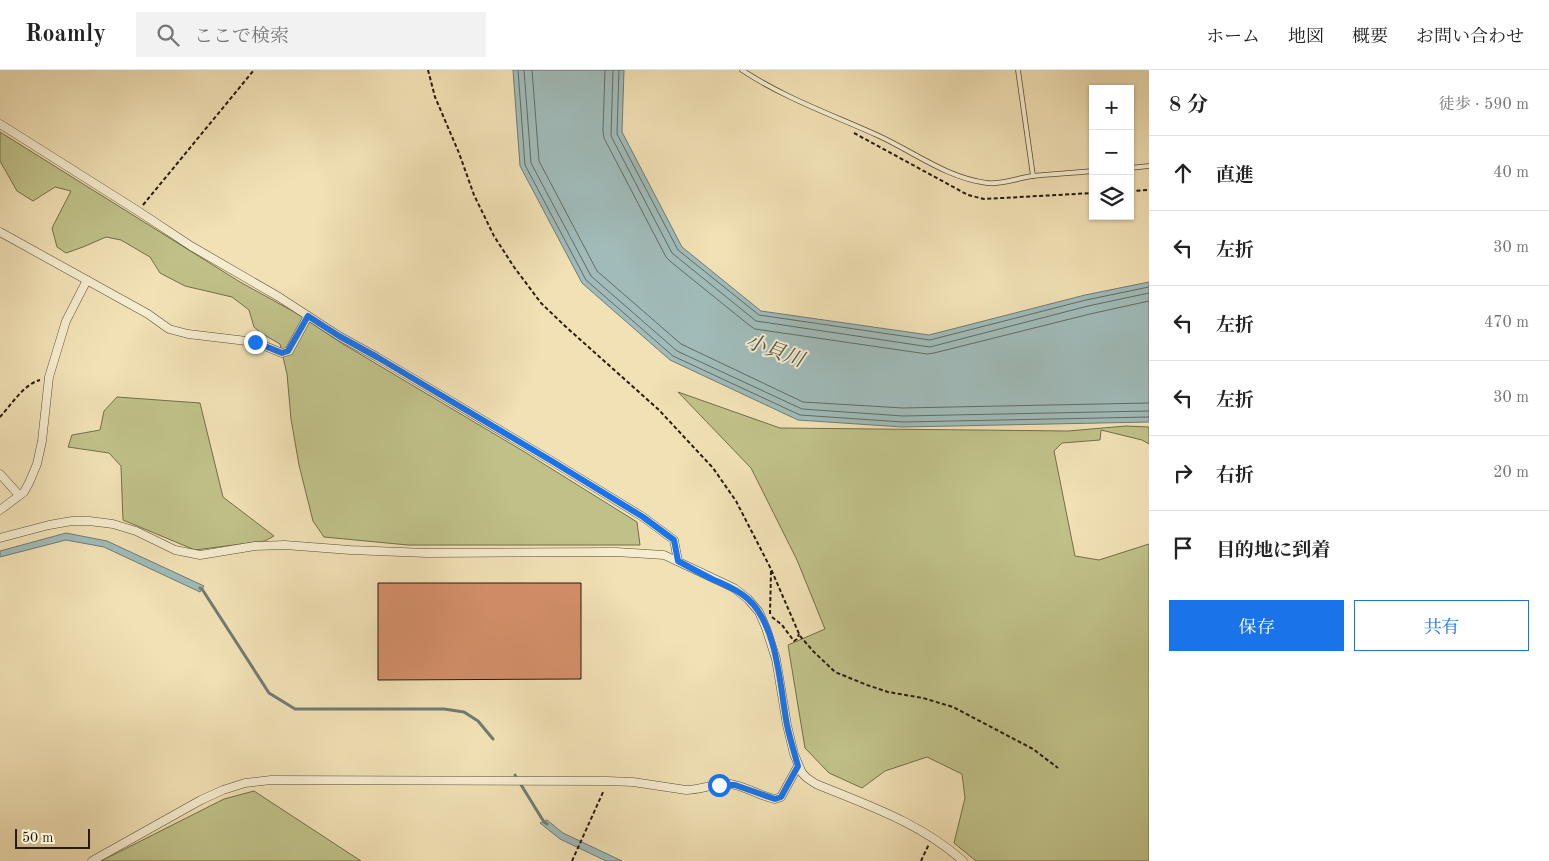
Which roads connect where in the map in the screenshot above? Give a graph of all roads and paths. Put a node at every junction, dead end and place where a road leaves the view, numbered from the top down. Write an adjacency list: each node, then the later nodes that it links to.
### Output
1 (254, 70): 14 (path)
2 (428, 70): 25 (path)
3 (742, 70): 10 (lane)
4 (1018, 70): 10 (lane)
5 (0, 124): 14 (street)
6 (1149, 166): 7 (lane)
7 (1134, 168)
8 (1089, 171): 10 (lane)
9 (926, 173): 13 (path)
10 (1033, 176)
11 (1149, 190): 12 (path)
12 (1134, 191)
13 (1089, 193)
14 (138, 210): 17 (street)
15 (0, 232): 16 (street)
16 (86, 280): 17 (street); 18 (street)
17 (308, 316): 24 (street)
18 (49, 377): 19 (path); 21 (street)
19 (0, 417)
20 (0, 474): 21 (street)
21 (19, 495): 22 (street)
22 (0, 510)
23 (0, 538): 24 (street)
24 (678, 561): 27 (street)
25 (770, 568): 26 (path); 28 (path)
26 (770, 616): 27 (path); 28 (path)
27 (766, 628): 29 (street)
28 (800, 634): 30 (path)
29 (798, 766): 31 (street); 32 (street)
30 (1058, 768)
31 (608, 781): 33 (street); 34 (path)
32 (932, 838): 35 (path); 36 (street)
33 (92, 861)
34 (572, 861)
35 (921, 861)
36 (963, 861)

